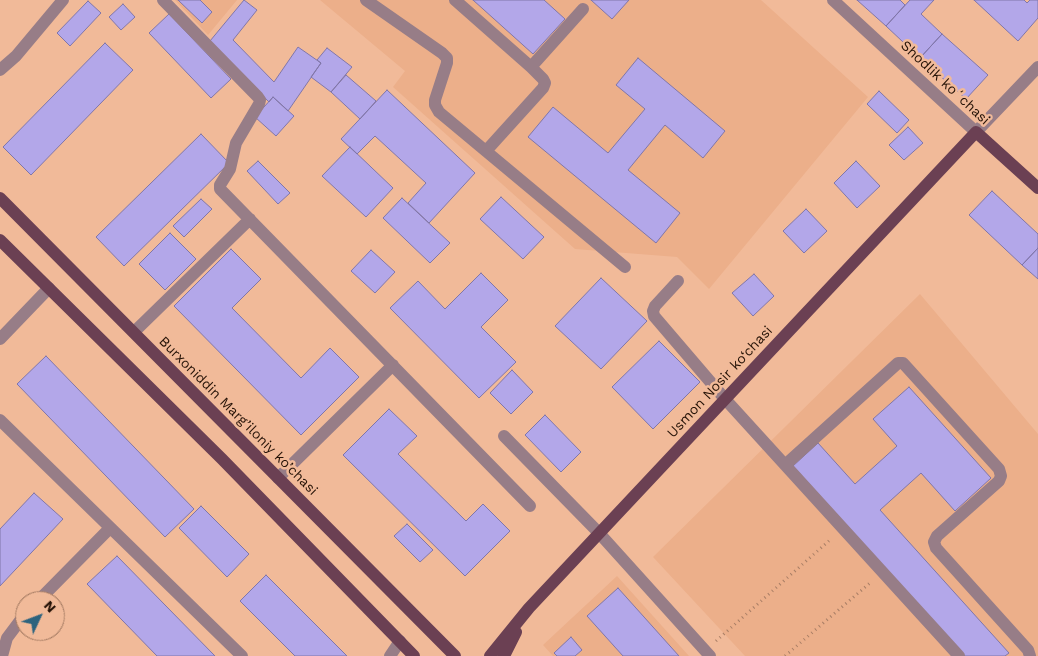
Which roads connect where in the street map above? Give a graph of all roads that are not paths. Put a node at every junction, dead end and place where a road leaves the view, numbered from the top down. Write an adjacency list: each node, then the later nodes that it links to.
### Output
1 (63, 0): 9 (street)
2 (163, 0): 14 (street)
3 (366, 0): 11 (street)
4 (455, 0): 8 (street)
5 (833, 0): 10 (street, Shodlik koʻchasi)
6 (583, 9): 8 (street)
7 (1038, 67): 10 (street)
8 (530, 68): 11 (street)
9 (0, 70)
10 (976, 132): 12 (main road, Shodlik koʻchasi); 22 (main road, Usmon Nosir ko‘chasi)
11 (486, 151): 16 (street)
12 (1038, 188)
13 (0, 198): 19 (main road, Burxoniddin Marg’iloniy ko’chasi)
14 (250, 219): 19 (street); 21 (street)
15 (0, 240): 18 (main road)
16 (625, 267)
17 (678, 281): 22 (street)
18 (49, 288): 20 (street); 33 (main road)
19 (134, 332): 26 (main road, Burxoniddin Marg’iloniy ko’chasi)
20 (0, 339)
21 (393, 365): 26 (street); 27 (street)
22 (725, 398): 25 (street); 29 (main road, Usmon Nosir ko‘chasi)
23 (0, 420): 28 (street)
24 (504, 436): 29 (street)
25 (785, 465): 42 (street); 43 (street)
26 (278, 478): 39 (main road, Burxoniddin Marg’iloniy ko’chasi)
27 (530, 506)
28 (110, 528): 30 (street); 36 (street)
29 (599, 534): 31 (main road, Usmon Nosir ko‘chasi); 34 (street)
30 (48, 591)
31 (529, 608): 40 (main road, Usmon Nosir ko‘chasi); 41 (main road)
32 (15, 627): 35 (street)
33 (400, 641): 37 (street); 38 (main road)
34 (708, 653)
35 (2, 656)
36 (242, 656)
37 (390, 656)
38 (414, 656)
39 (455, 656)
40 (490, 656)
41 (504, 656)
42 (959, 656)
43 (1030, 656)

